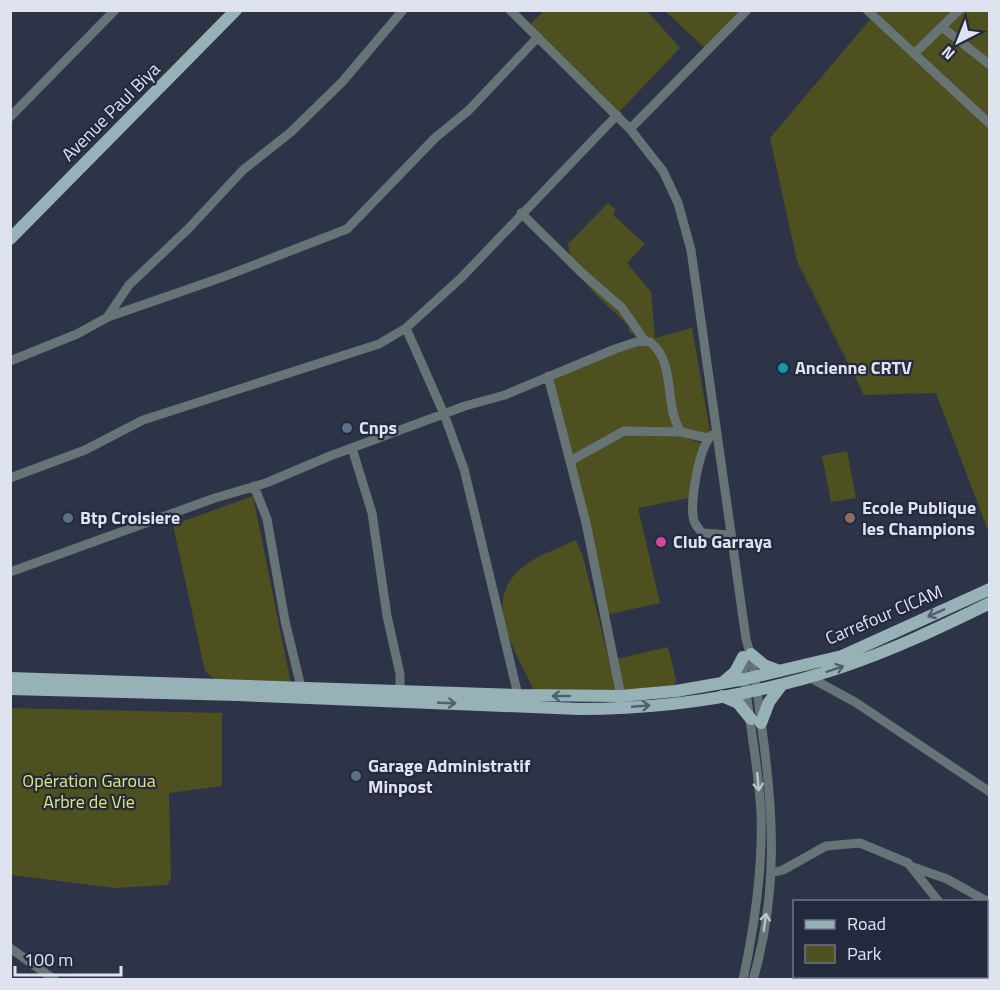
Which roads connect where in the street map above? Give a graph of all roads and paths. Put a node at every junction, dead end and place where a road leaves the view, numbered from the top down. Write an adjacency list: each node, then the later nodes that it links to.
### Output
1 (115, 10): 13 (street)
2 (236, 10): 17 (main road, Avenue Paul Biya)
3 (404, 10): 18 (street)
4 (510, 10): 9 (street)
5 (747, 10): 15 (street)
6 (867, 10): 10 (street)
7 (959, 10): 8 (street)
8 (942, 27): 10 (street); 11 (street)
9 (538, 37): 12 (street); 18 (street)
10 (914, 54): 14 (street)
11 (990, 65)
12 (617, 116): 15 (street); 16 (street)
13 (10, 117)
14 (990, 124)
15 (630, 129): 25 (street)
16 (521, 213): 19 (street); 20 (street)
17 (10, 239)
18 (108, 317): 21 (street)
19 (406, 328): 23 (street); 28 (street)
20 (645, 341): 22 (street); 24 (street)
21 (10, 361)
22 (548, 376): 23 (street); 27 (street)
23 (444, 414): 26 (street); 44 (street)
24 (681, 432): 25 (street); 27 (street)
25 (711, 435): 30 (street); 30 (street)
26 (352, 448): 29 (street); 43 (street)
27 (570, 461): 45 (street)
28 (10, 478)
29 (255, 486): 31 (street); 40 (street)
30 (730, 535): 34 (street)
31 (10, 572)
32 (990, 589): 35 (main road, Carrefour CICAM, one-way to 35)
33 (990, 603): 36 (main road, one-way to 33)
34 (747, 655): 35 (main road); 38 (street); 42 (main road)
35 (781, 671): 38 (main road, Carrefour CICAM)
36 (808, 677): 39 (main road); 47 (street)
37 (10, 678): 40 (main road)
38 (751, 684): 39 (main road); 42 (main road); 46 (street)
39 (781, 686): 46 (main road)
40 (301, 687): 43 (main road)
41 (10, 689): 42 (main road, one-way to 42)
42 (721, 690): 45 (main road); 46 (main road)
43 (400, 691): 44 (main road)
44 (518, 695): 45 (main road, one-way to 44)
45 (621, 696)
46 (756, 721): 49 (street); 50 (street, one-way to 50)
47 (990, 792)
48 (912, 867): 49 (street); 52 (street); 53 (street)
49 (771, 873): 51 (street)
50 (759, 892): 51 (street); 56 (street)
51 (773, 894): 57 (street, one-way to 51)
52 (937, 900)
53 (985, 900)
54 (10, 948): 55 (street)
55 (55, 980)
56 (742, 980)
57 (753, 980)

